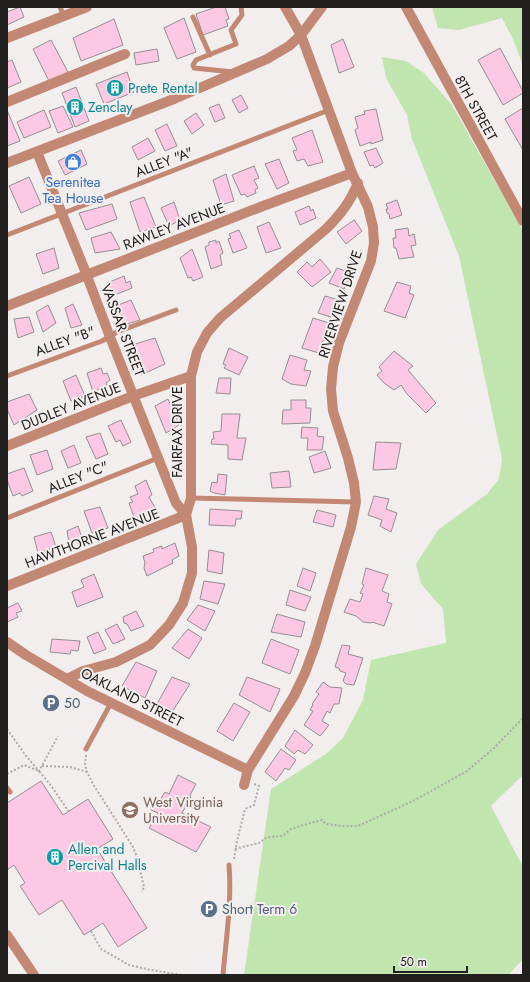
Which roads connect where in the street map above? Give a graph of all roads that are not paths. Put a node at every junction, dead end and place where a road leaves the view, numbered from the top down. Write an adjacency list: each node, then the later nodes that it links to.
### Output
1 (87, 7): 6 (street)
2 (241, 7): 11 (lane)
3 (285, 7): 8 (street, RIVERVIEW DRIVE)
4 (322, 7): 8 (street)
5 (406, 7): 20 (street, 8TH STREET)
6 (62, 12): 9 (street)
7 (193, 17): 11 (lane)
8 (301, 35): 12 (street); 14 (street, RIVERVIEW DRIVE)
9 (7, 38)
10 (125, 54): 13 (street)
11 (210, 55): 12 (lane)
12 (237, 72): 15 (street)
13 (7, 102)
14 (329, 110): 17 (street, RIVERVIEW DRIVE); 19 (lane, ALLEY "A")
15 (37, 152): 16 (street); 19 (street, VASSAR STREET)
16 (7, 163)
17 (352, 173): 18 (street, RIVERVIEW DRIVE); 22 (street, RAWLEY AVENUE)
18 (358, 183): 27 (street, FAIRFAX DRIVE); 32 (street, RIVERVIEW DRIVE)
19 (62, 214): 21 (lane, ALLEY "A"); 22 (street, VASSAR STREET)
20 (523, 221)
21 (7, 235)
22 (87, 275): 23 (street, RAWLEY AVENUE); 25 (street, VASSAR STREET)
23 (7, 306)
24 (176, 310): 25 (lane, ALLEY "B")
25 (110, 337): 26 (lane, ALLEY "B"); 28 (street, VASSAR STREET)
26 (7, 376)
27 (191, 376): 28 (street, DUDLEY AVENUE); 31 (street, FAIRFAX DRIVE)
28 (133, 396): 29 (street, DUDLEY AVENUE); 30 (street, VASSAR STREET)
29 (7, 446)
30 (158, 458): 33 (street, VASSAR STREET); 34 (lane, ALLEY "C")
31 (191, 498): 32 (lane); 33 (street, FAIRFAX DRIVE)
32 (356, 502): 40 (street, RIVERVIEW DRIVE)
33 (186, 515): 35 (street, HAWTHORNE AVENUE); 37 (street, FAIRFAX DRIVE)
34 (7, 518)
35 (7, 586)
36 (7, 642): 37 (street, OAKLAND STREET)
37 (67, 679): 38 (street, OAKLAND STREET)
38 (111, 703): 39 (lane); 40 (street, OAKLAND STREET)
39 (86, 749)
40 (248, 770): 41 (street, RIVERVIEW DRIVE)
41 (245, 783)
42 (229, 865): 45 (lane)
43 (7, 935): 44 (street)
44 (34, 975)
45 (223, 975)

